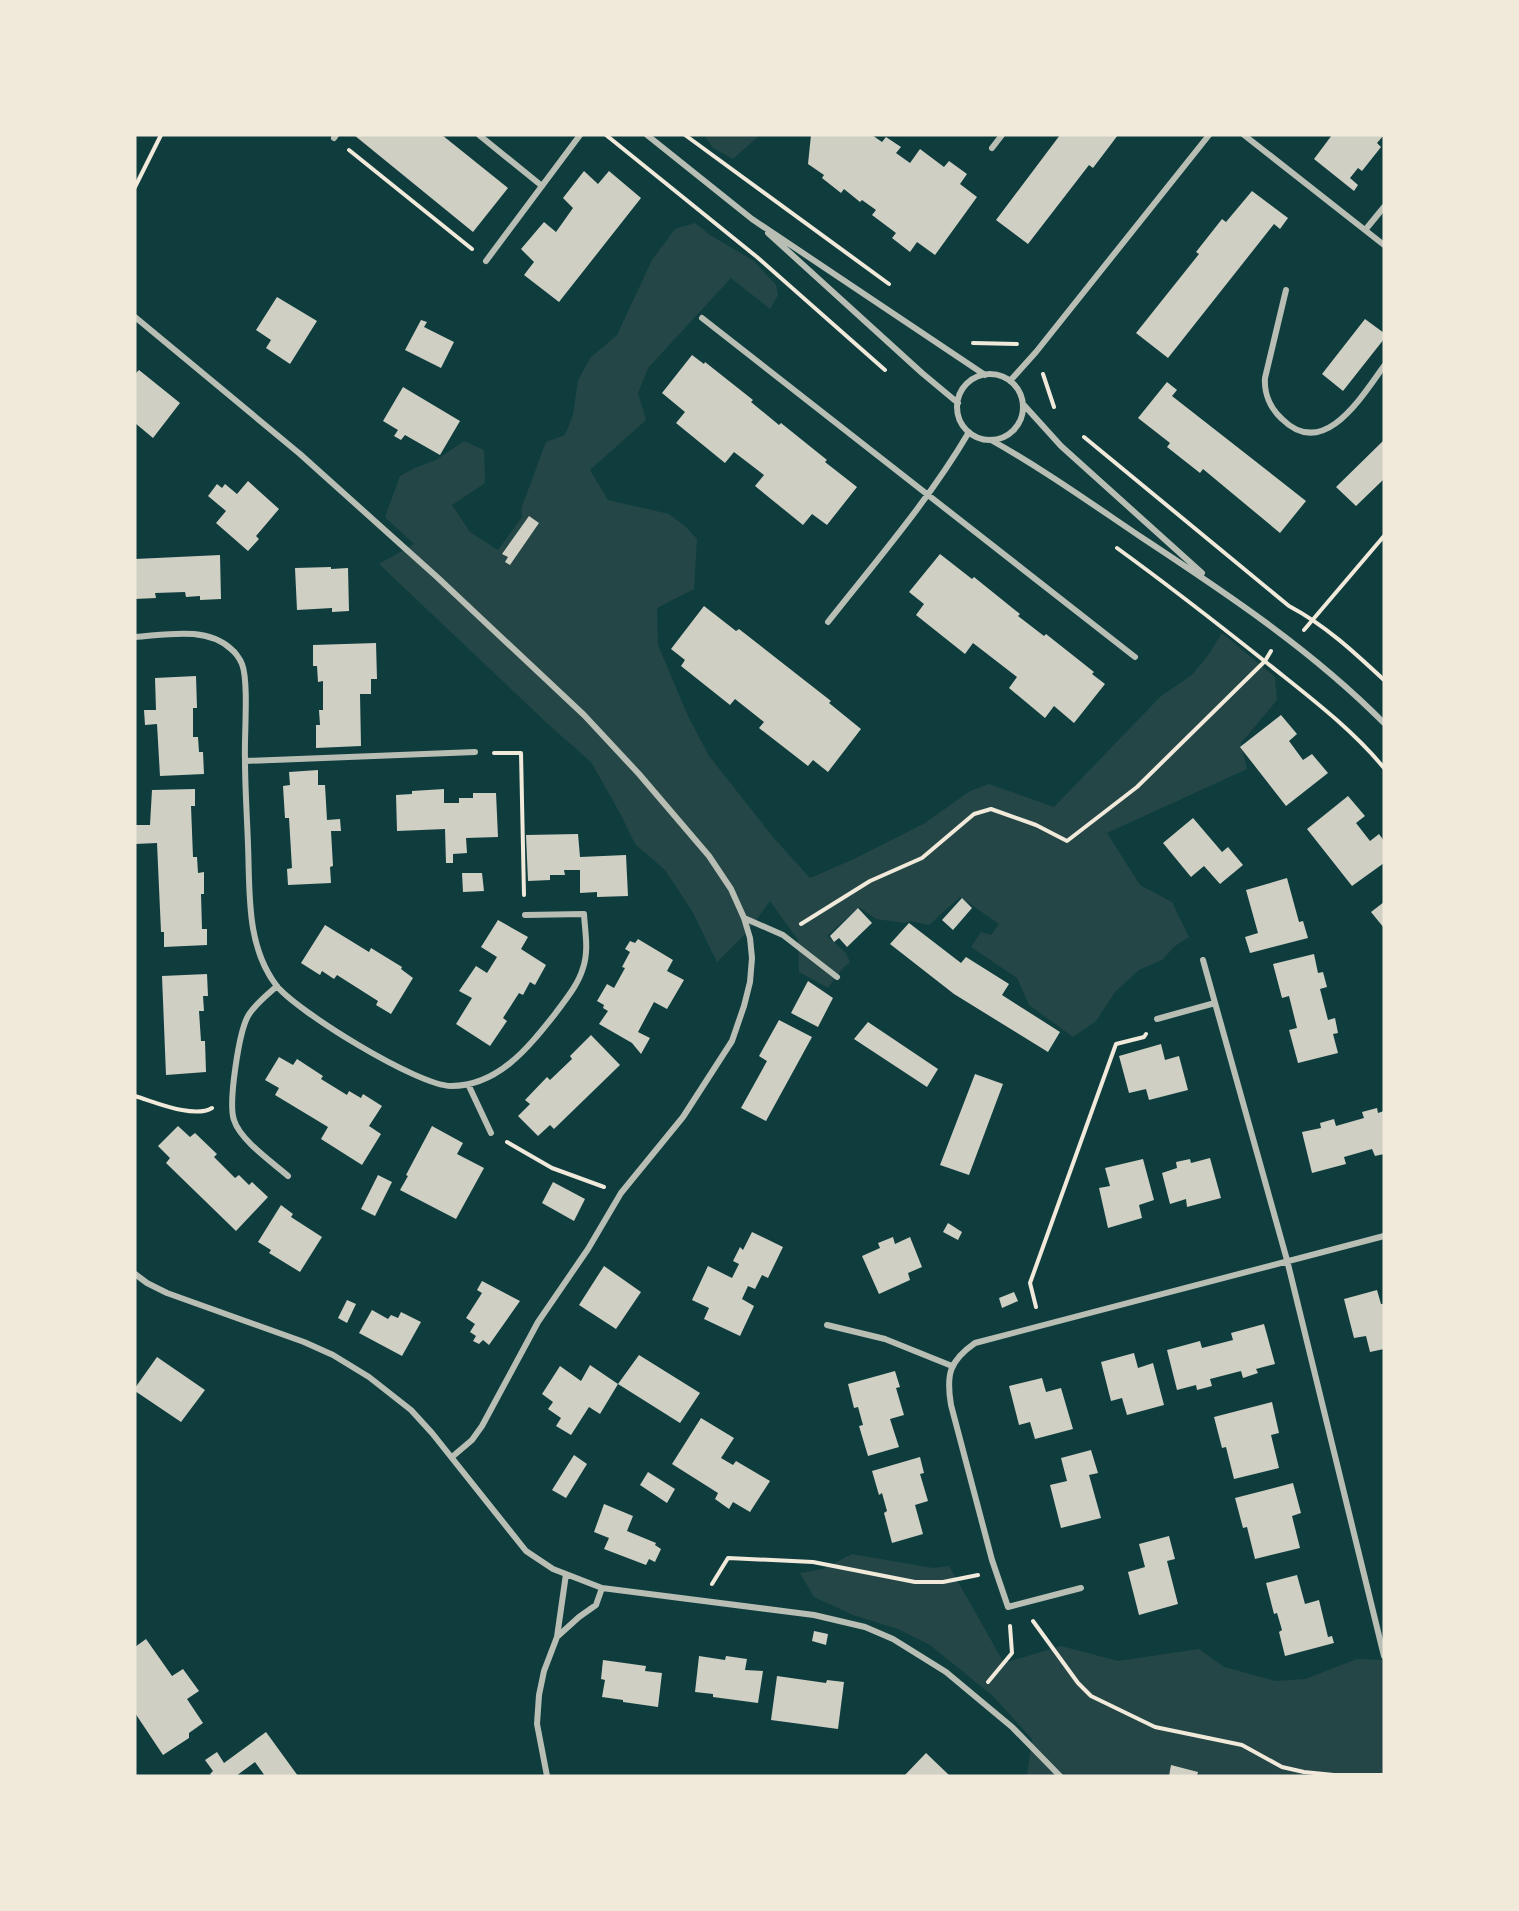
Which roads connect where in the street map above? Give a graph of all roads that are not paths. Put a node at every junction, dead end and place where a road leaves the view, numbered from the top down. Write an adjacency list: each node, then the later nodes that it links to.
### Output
1 (479, 135): 8 (street)
2 (580, 135): 8 (street)
3 (647, 135): 10 (street)
4 (1002, 135): 7 (street)
5 (1209, 135): 19 (street)
6 (1244, 135): 11 (street)
7 (992, 148)
8 (542, 186): 13 (street)
9 (1384, 207): 11 (street)
10 (752, 219): 18 (street); 20 (street)
11 (1366, 229): 12 (street)
12 (1384, 245)
13 (486, 261)
14 (1286, 290): 17 (street)
15 (135, 316): 33 (street)
16 (702, 318): 24 (street)
17 (1384, 366)
18 (985, 375): 19 (street); 20 (street)
19 (1010, 381): 21 (street)
20 (958, 403): 22 (street)
21 (1023, 404): 23 (street); 25 (street)
22 (969, 432): 23 (street); 24 (street)
23 (991, 440): 25 (street)
24 (928, 494): 26 (street); 28 (street)
25 (1218, 588): 29 (street)
26 (828, 622)
27 (135, 637): 31 (street)
28 (1135, 657)
29 (1384, 723)
30 (475, 752): 31 (street)
31 (244, 760): 36 (street)
32 (525, 915): 39 (street)
33 (744, 918): 35 (street); 47 (street)
34 (1203, 960): 37 (street)
35 (837, 977)
36 (277, 986): 39 (street); 41 (street)
37 (1215, 1003): 38 (street); 43 (street)
38 (1157, 1019)
39 (468, 1084): 40 (street)
40 (491, 1133)
41 (288, 1176)
42 (1384, 1236): 43 (street)
43 (1287, 1260): 46 (street); 52 (street)
44 (135, 1274): 47 (street)
45 (827, 1325): 46 (street)
46 (952, 1366): 50 (street)
47 (452, 1457): 48 (street)
48 (566, 1574): 49 (street); 51 (street)
49 (602, 1588): 51 (street); 54 (street)
50 (1081, 1588)
51 (557, 1636): 53 (street)
52 (1384, 1656)
53 (547, 1776)
54 (1060, 1776)

